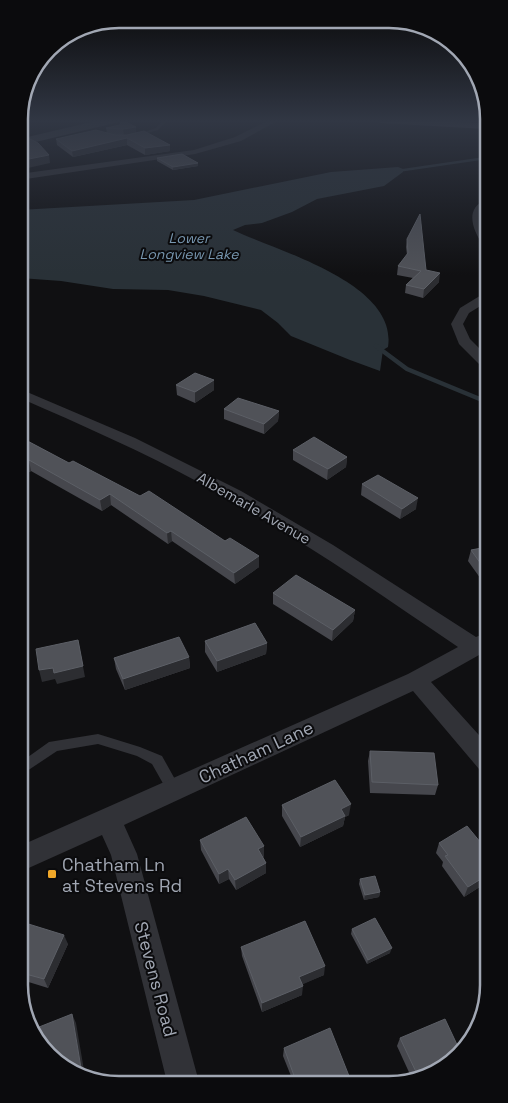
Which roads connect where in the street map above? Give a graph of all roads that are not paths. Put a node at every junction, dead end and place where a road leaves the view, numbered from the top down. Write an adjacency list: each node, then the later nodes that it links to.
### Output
1 (59, 171): 2 (street)
2 (28, 176)
3 (480, 208): 4 (street)
4 (480, 232)
5 (480, 301): 6 (street)
6 (480, 357)
7 (28, 396): 8 (street, Albemarle Avenue)
8 (480, 642)
9 (480, 644): 10 (street, Chatham Lane)
10 (416, 680): 11 (street); 13 (street, Chatham Lane)
11 (480, 753)
12 (28, 764): 13 (lane)
13 (174, 790): 14 (street, Chatham Lane)
14 (108, 820): 15 (street, Chatham Lane); 16 (street, Stevens Road)
15 (28, 855)
16 (181, 1076)

